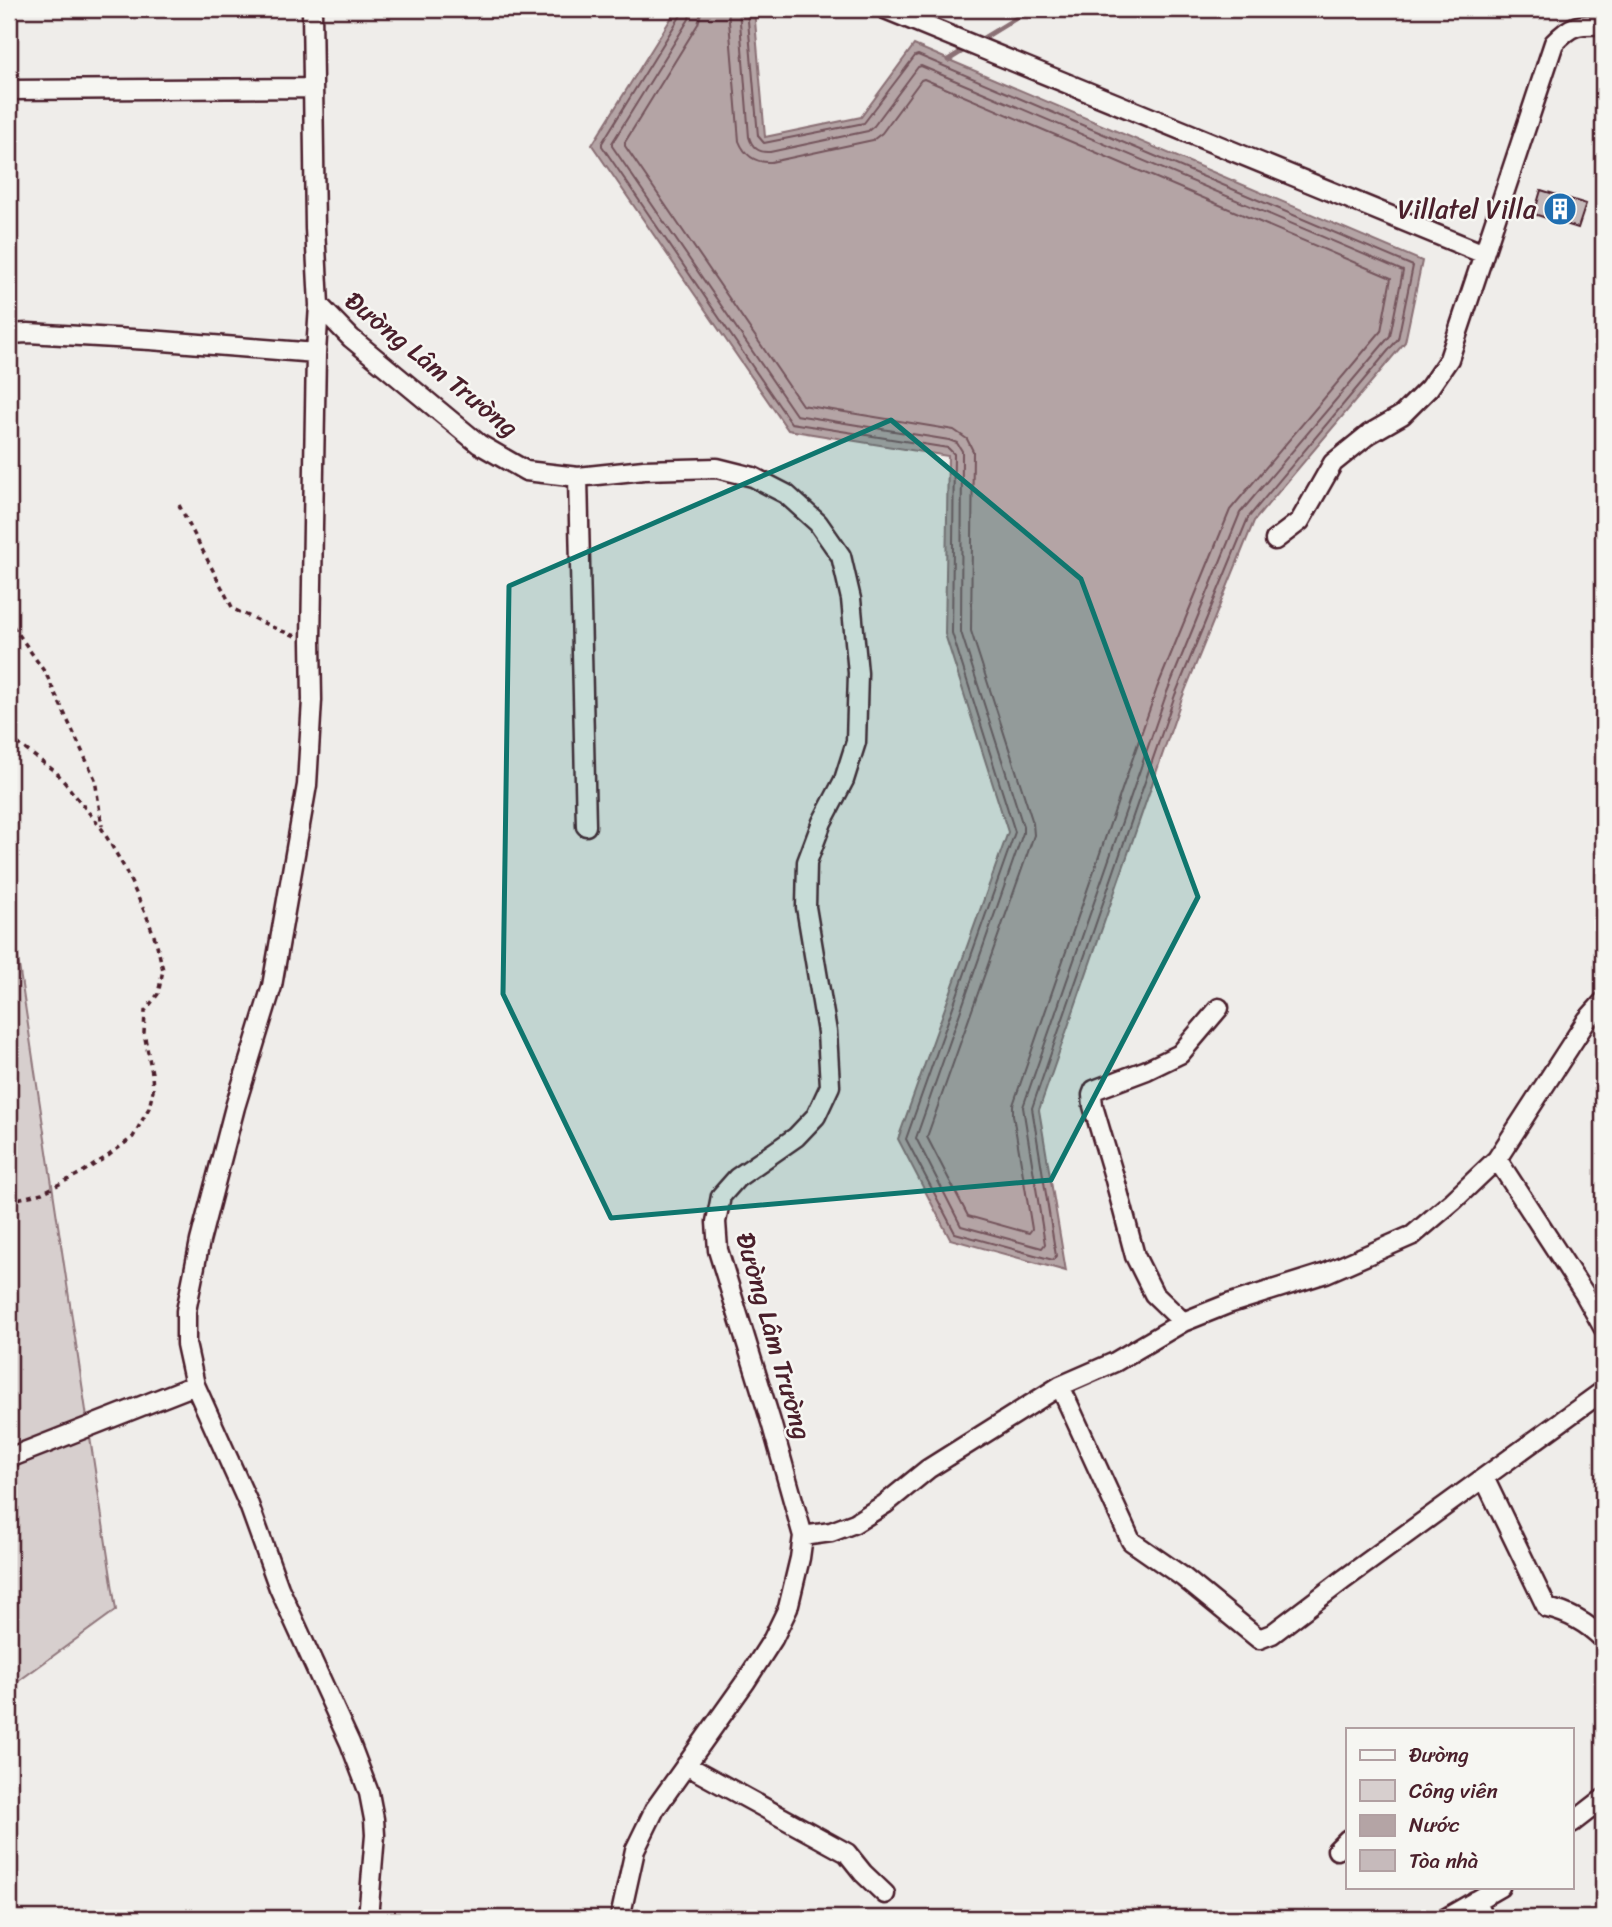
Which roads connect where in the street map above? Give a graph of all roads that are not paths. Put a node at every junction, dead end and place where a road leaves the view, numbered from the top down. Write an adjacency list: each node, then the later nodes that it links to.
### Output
1 (312, 9): 5 (street, Đường Lâm Trường)
2 (886, 9): 7 (street)
3 (1583, 16): 4 (street); 7 (street)
4 (1603, 26)
5 (313, 88): 6 (street); 8 (street, Đường Lâm Trường)
6 (9, 90)
7 (1484, 254): 12 (street)
8 (319, 305): 10 (street); 11 (street, Đường Lâm Trường)
9 (9, 334): 10 (street)
10 (316, 353): 19 (street)
11 (578, 477): 13 (street); 24 (street, Đường Lâm Trường)
12 (1275, 540)
13 (586, 826)
14 (1603, 1002): 16 (street)
15 (1219, 1008): 17 (street)
16 (1497, 1159): 17 (street); 18 (street)
17 (1183, 1322): 20 (street)
18 (1603, 1327)
19 (195, 1385): 22 (street); 32 (street)
20 (1060, 1385): 23 (street); 24 (street)
21 (1603, 1391): 23 (street)
22 (9, 1458)
23 (1485, 1477): 25 (street)
24 (803, 1536): 26 (street, Đường Lâm Trường)
25 (1603, 1639)
26 (686, 1765): 30 (street); 33 (street, Đường Lâm Trường)
27 (1603, 1799): 28 (street)
28 (1574, 1821)
29 (1496, 1888): 31 (street)
30 (885, 1894)
31 (1475, 1901): 34 (street); 35 (street)
32 (368, 1918)
33 (620, 1918)
34 (1446, 1918)
35 (1484, 1918)

